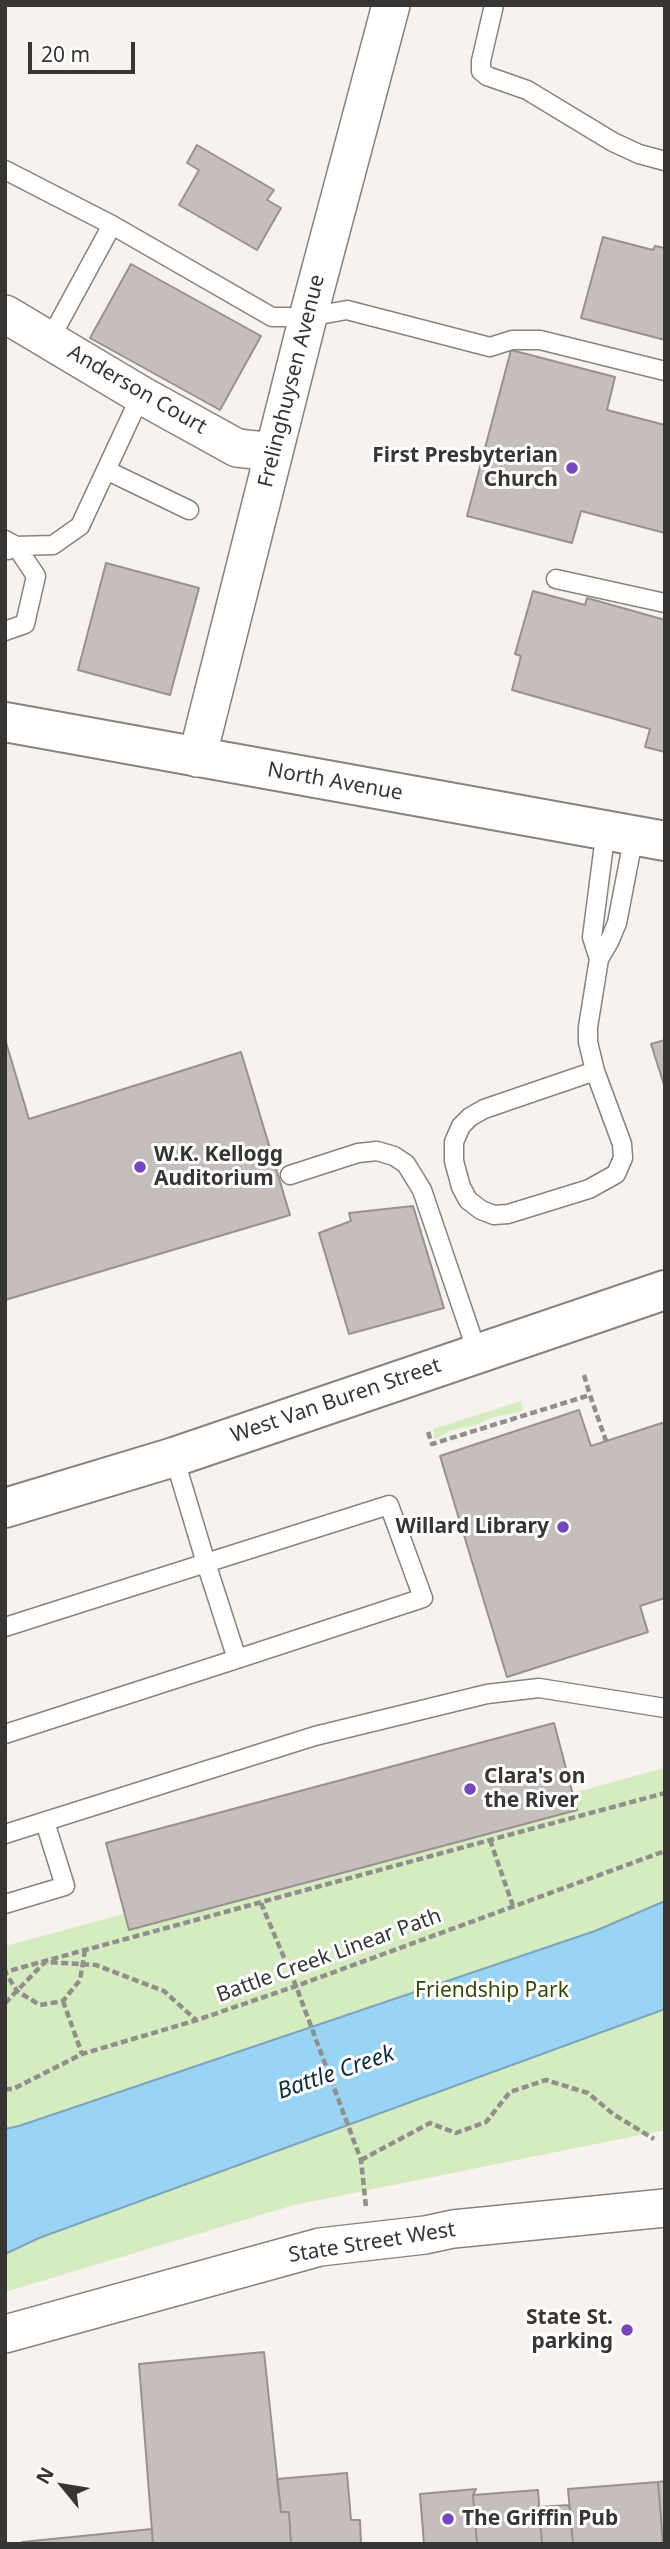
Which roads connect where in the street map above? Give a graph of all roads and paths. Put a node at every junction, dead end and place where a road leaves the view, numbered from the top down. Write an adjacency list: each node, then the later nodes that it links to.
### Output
1 (391, 5): 7 (street, Frelinghuysen Avenue)
2 (495, 5): 3 (lane)
3 (665, 161)
4 (5, 170): 5 (lane)
5 (112, 225): 7 (lane); 8 (lane)
6 (5, 314): 8 (street, Anderson Court)
7 (308, 317): 9 (lane); 11 (street, Frelinghuysen Avenue)
8 (50, 339): 10 (street, Anderson Court)
9 (665, 371)
10 (141, 395): 11 (street, Anderson Court); 12 (lane)
11 (274, 452): 19 (street, Frelinghuysen Avenue)
12 (108, 471): 13 (lane); 14 (lane)
13 (189, 510)
14 (9, 546): 17 (lane)
15 (556, 579): 16 (lane)
16 (665, 603)
17 (5, 631)
18 (5, 722): 19 (street, North Avenue)
19 (197, 758): 20 (street, North Avenue)
20 (635, 835): 21 (lane); 21 (lane)
21 (598, 959): 22 (lane)
22 (595, 1071): 22 (lane)
23 (290, 1175): 25 (lane)
24 (665, 1290): 25 (street, West Van Buren Street)
25 (477, 1352): 30 (street, West Van Buren Street)
26 (584, 1375): 27 (path)
27 (590, 1395): 28 (path); 29 (path)
28 (428, 1432)
29 (606, 1441)
30 (174, 1457): 31 (street, West Van Buren Street); 32 (lane)
31 (5, 1508)
32 (206, 1563): 33 (lane); 34 (lane); 34 (lane)
33 (5, 1627)
34 (237, 1659): 36 (lane)
35 (665, 1708): 38 (lane)
36 (5, 1734)
37 (664, 1794): 40 (path)
38 (45, 1822): 39 (lane); 43 (lane)
39 (5, 1834)
40 (490, 1840): 42 (path); 44 (path)
41 (665, 1851): 44 (path, Battle Creek Linear Path)
42 (261, 1903): 45 (path); 48 (path)
43 (5, 1904)
44 (513, 1906): 48 (path, Battle Creek Linear Path)
45 (85, 1950): 46 (path); 47 (path)
46 (45, 1962): 47 (path); 49 (path); 49 (path)
47 (81, 1964): 50 (path); 52 (path)
48 (296, 1986): 52 (path, Battle Creek Linear Path); 56 (path)
49 (17, 1991): 50 (path); 51 (path)
50 (63, 2001): 53 (path)
51 (5, 2003)
52 (197, 2020): 53 (path, Battle Creek Linear Path)
53 (82, 2054): 54 (path, Battle Creek Linear Path)
54 (5, 2089)
55 (654, 2139): 56 (path)
56 (361, 2160): 57 (path)
57 (366, 2208)
58 (665, 2208): 59 (street, State Street West)
59 (5, 2334)

